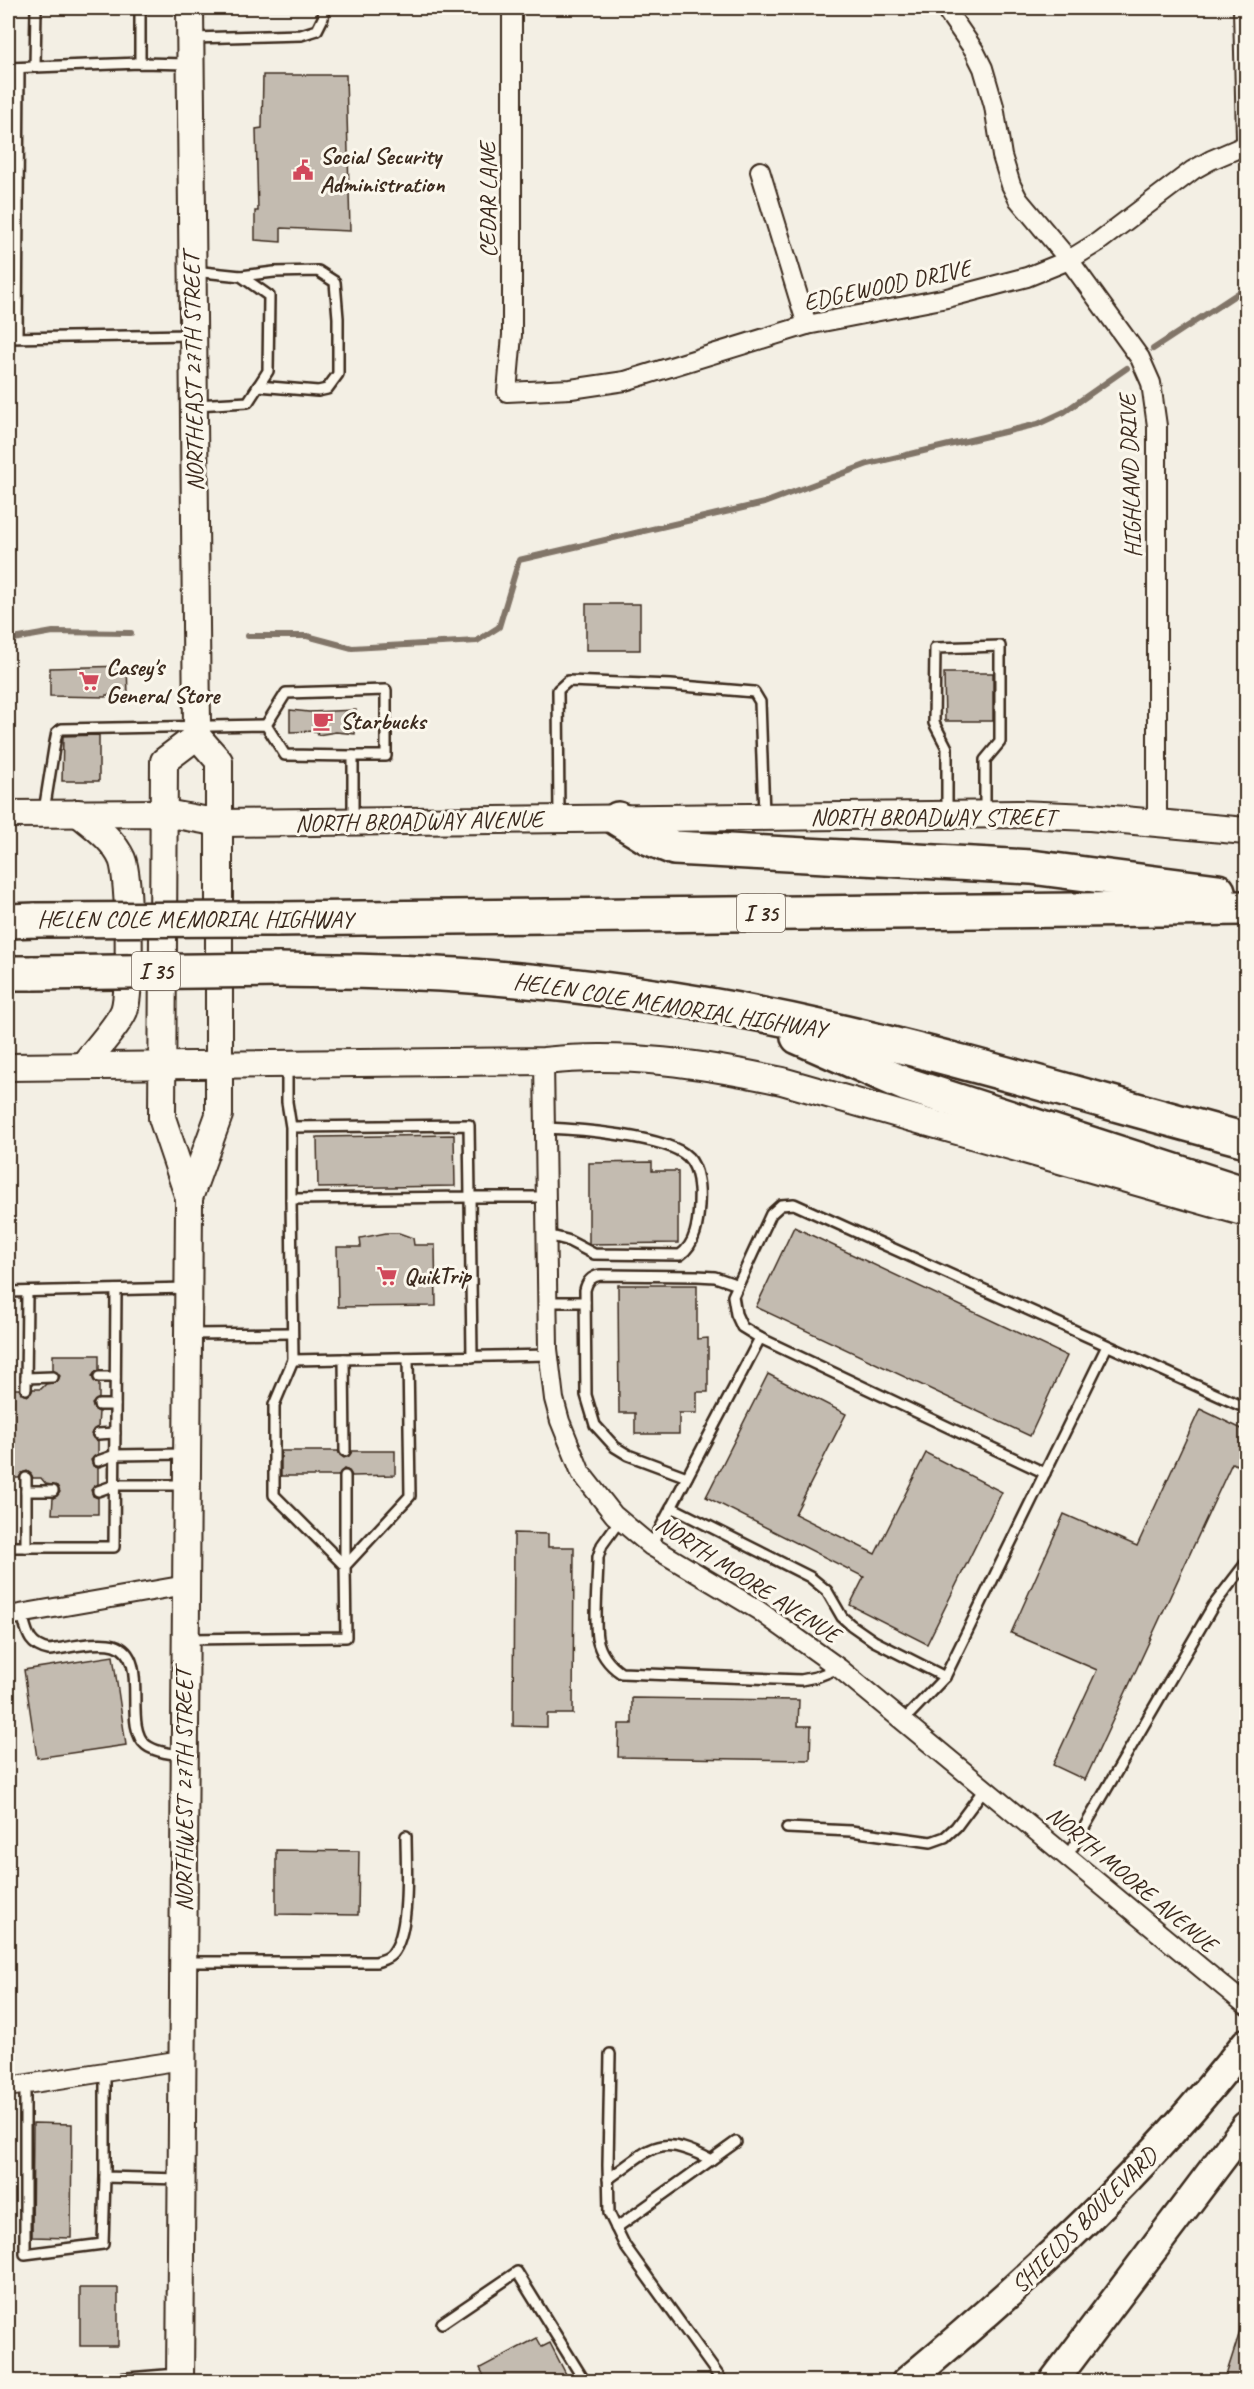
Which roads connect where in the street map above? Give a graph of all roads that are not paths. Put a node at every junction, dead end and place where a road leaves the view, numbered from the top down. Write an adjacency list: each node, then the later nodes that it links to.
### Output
1 (36, 8): 11 (lane)
2 (140, 8): 9 (lane)
3 (190, 8): 8 (main road, NORTHEAST 27TH STREET)
4 (324, 8): 8 (lane)
5 (512, 8): 24 (street, CEDAR LANE)
6 (945, 8): 17 (street, HIGHLAND DRIVE)
7 (1243, 8): 14 (street)
8 (190, 38): 10 (main road, NORTHEAST 27TH STREET)
9 (140, 63): 10 (lane); 11 (lane)
10 (190, 64): 18 (main road, NORTHEAST 27TH STREET)
11 (35, 67): 13 (lane)
12 (8, 68): 13 (lane)
13 (19, 68): 22 (lane)
14 (1246, 139)
15 (1246, 145): 17 (street, EDGEWOOD DRIVE)
16 (760, 171): 20 (street)
17 (1069, 260): 20 (street, EDGEWOOD DRIVE); 40 (street, HIGHLAND DRIVE)
18 (192, 271): 19 (lane); 21 (main road, NORTHEAST 27TH STREET)
19 (241, 276): 23 (lane); 23 (lane)
20 (807, 325): 24 (street, EDGEWOOD DRIVE)
21 (193, 335): 22 (lane); 25 (main road, NORTHEAST 27TH STREET)
22 (12, 338)
23 (258, 386): 25 (lane)
24 (507, 392)
25 (194, 405): 27 (main road, NORTHEAST 27TH STREET)
26 (266, 725): 27 (lane); 28 (lane); 28 (lane)
27 (197, 732): 30 (main road); 32 (lane); 39 (main road)
28 (353, 756): 38 (lane)
29 (78, 813): 30 (main road); 32 (main road); 52 (main road)
30 (165, 813): 39 (main road, NORTH BROADWAY AVENUE); 50 (main road, NORTHWEST 27TH STREET)
31 (8, 814): 32 (main road)
32 (43, 814)
33 (947, 815): 34 (main road, NORTH BROADWAY STREET); 34 (lane); 35 (main road, NORTH BROADWAY STREET)
34 (985, 815): 40 (main road, NORTH BROADWAY STREET)
35 (764, 817): 36 (lane); 37 (main road, NORTH BROADWAY STREET)
36 (559, 819): 37 (main road, NORTH BROADWAY AVENUE); 38 (main road, NORTH BROADWAY AVENUE)
37 (618, 819): 42 (highway)
38 (353, 822): 39 (main road, NORTH BROADWAY AVENUE)
39 (220, 823): 48 (main road, NORTHWEST 27TH STREET)
40 (1157, 823): 41 (main road, NORTH BROADWAY STREET)
41 (1246, 831)
42 (1246, 895)
43 (1246, 908): 44 (highway, HELEN COLE MEMORIAL HIGHWAY / I 35, bridge)
44 (22, 920)
45 (21, 973): 46 (highway, HELEN COLE MEMORIAL HIGHWAY / I 35, bridge)
46 (739, 1011): 55 (highway, HELEN COLE MEMORIAL HIGHWAY / I 35); 60 (highway)
47 (544, 1061): 49 (main road); 54 (street, NORTH MOORE AVENUE); 69 (main road)
48 (220, 1064): 49 (main road); 50 (main road); 63 (main road, NORTHWEST 27TH STREET)
49 (287, 1064): 53 (lane)
50 (162, 1065): 52 (main road); 63 (main road, NORTHWEST 27TH STREET)
51 (8, 1066): 52 (main road)
52 (82, 1066)
53 (291, 1127): 61 (lane); 66 (lane)
54 (546, 1128): 62 (street, NORTH MOORE AVENUE); 70 (lane)
55 (1246, 1140)
56 (369, 1187): 68 (lane)
57 (398, 1187): 64 (lane)
58 (427, 1187): 65 (lane)
59 (341, 1188): 67 (lane)
60 (1246, 1194)
61 (470, 1197): 62 (lane); 65 (lane); 83 (lane)
62 (546, 1197): 70 (street, NORTH MOORE AVENUE)
63 (189, 1198): 72 (main road, NORTHWEST 27TH STREET)
64 (398, 1198): 65 (lane); 68 (lane)
65 (427, 1198)
66 (291, 1199): 67 (lane); 78 (lane)
67 (341, 1199): 68 (lane)
68 (369, 1199)
69 (1246, 1213)
70 (547, 1235): 76 (street, NORTH MOORE AVENUE)
71 (738, 1285): 77 (lane); 80 (lane); 81 (lane)
72 (188, 1288): 73 (lane); 79 (main road, NORTHWEST 27TH STREET)
73 (116, 1290): 75 (lane); 89 (lane)
74 (8, 1292): 75 (lane)
75 (27, 1292): 90 (lane)
76 (548, 1302): 77 (lane); 82 (street, NORTH MOORE AVENUE)
77 (585, 1302): 103 (lane)
78 (292, 1333): 79 (lane); 86 (lane)
79 (188, 1334): 98 (main road, NORTHWEST 27TH STREET)
80 (760, 1338): 101 (lane); 103 (lane)
81 (1107, 1346): 94 (lane); 101 (lane)
82 (548, 1355): 83 (lane); 111 (street, NORTH MOORE AVENUE)
83 (472, 1357): 84 (lane)
84 (408, 1358): 85 (lane); 116 (lane)
85 (344, 1359): 86 (lane); 97 (lane)
86 (293, 1360): 116 (lane)
87 (53, 1377): 90 (lane)
88 (99, 1377): 89 (lane)
89 (115, 1377): 92 (lane)
90 (26, 1378): 91 (lane)
91 (26, 1389)
92 (115, 1405): 93 (lane); 95 (lane)
93 (99, 1406)
94 (1246, 1408)
95 (115, 1433): 96 (lane); 99 (lane)
96 (98, 1434)
97 (345, 1451)
98 (187, 1454): 99 (lane); 106 (main road, NORTHWEST 27TH STREET)
99 (115, 1455): 100 (lane); 105 (lane)
100 (98, 1461)
101 (1045, 1473): 121 (lane)
102 (345, 1476): 116 (lane)
103 (687, 1477): 110 (lane)
104 (26, 1478): 107 (lane)
105 (115, 1485): 106 (lane); 109 (lane); 114 (lane)
106 (186, 1485): 117 (main road, NORTHWEST 27TH STREET)
107 (26, 1491): 108 (lane); 114 (lane)
108 (53, 1491)
109 (98, 1491)
110 (671, 1507): 112 (lane); 121 (lane)
111 (620, 1520): 112 (street, NORTH MOORE AVENUE); 120 (lane)
112 (651, 1546): 120 (street, NORTH MOORE AVENUE)
113 (8, 1547): 114 (lane)
114 (26, 1547)
115 (1246, 1563): 127 (lane)
116 (345, 1566): 119 (lane)
117 (186, 1586): 118 (street); 119 (main road, NORTHWEST 27TH STREET)
118 (15, 1615): 123 (lane)
119 (185, 1639): 123 (main road, NORTHWEST 27TH STREET)
120 (839, 1668): 122 (street, NORTH MOORE AVENUE)
121 (945, 1677): 122 (lane)
122 (903, 1721): 124 (street, NORTH MOORE AVENUE)
123 (184, 1756): 128 (main road, NORTHWEST 27TH STREET)
124 (985, 1788): 125 (lane); 127 (street, NORTH MOORE AVENUE)
125 (787, 1828)
126 (406, 1836): 128 (lane)
127 (1067, 1857): 129 (street, NORTH MOORE AVENUE)
128 (183, 1962): 132 (main road, NORTHWEST 27TH STREET)
129 (1246, 2005)
130 (1246, 2043): 147 (main road, SHIELDS BOULEVARD)
131 (610, 2054): 140 (lane)
132 (182, 2060): 133 (street); 139 (main road, NORTHWEST 27TH STREET)
133 (105, 2072): 134 (street); 138 (lane)
134 (16, 2086): 138 (lane)
135 (1246, 2126): 148 (main road)
136 (736, 2142): 137 (lane)
137 (711, 2160): 140 (lane); 141 (lane)
138 (105, 2177): 139 (lane)
139 (181, 2179): 143 (main road, NORTHWEST 27TH STREET)
140 (608, 2179): 141 (lane)
141 (616, 2228): 146 (lane)
142 (442, 2324): 145 (lane)
143 (180, 2378): 144 (lane)
144 (80, 2382)
145 (585, 2382)
146 (723, 2382)
147 (906, 2382)
148 (1053, 2382)

